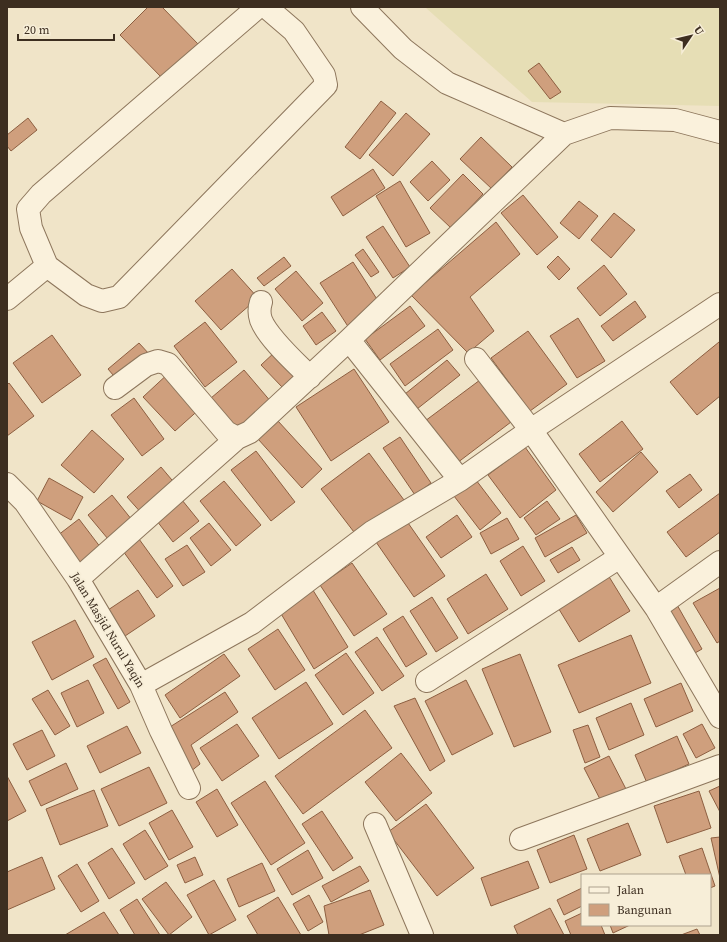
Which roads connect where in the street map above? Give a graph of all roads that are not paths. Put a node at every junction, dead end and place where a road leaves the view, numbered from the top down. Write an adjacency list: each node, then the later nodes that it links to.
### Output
1 (258, 7): 6 (street)
2 (266, 7): 6 (street)
3 (362, 7): 5 (street)
4 (720, 132): 5 (street)
5 (564, 134): 10 (street)
6 (47, 266): 7 (street)
7 (7, 299)
8 (261, 302): 12 (street)
9 (720, 304): 14 (street)
10 (349, 340): 12 (street); 16 (street)
11 (476, 359): 14 (street)
12 (310, 377): 15 (street)
13 (115, 388): 15 (street)
14 (531, 430): 16 (street); 18 (street)
15 (236, 438): 20 (street)
16 (460, 480): 23 (street)
17 (7, 484): 20 (street, Jalan Masjid Nurul Yaqin)
18 (620, 557): 21 (street); 22 (street)
19 (720, 562): 21 (street)
20 (78, 579): 23 (street, Jalan Masjid Nurul Yaqin)
21 (656, 608): 24 (street)
22 (427, 681)
23 (141, 685): 26 (street, Jalan Masjid Nurul Yaqin)
24 (720, 717)
25 (720, 766): 28 (street)
26 (189, 788)
27 (375, 824): 29 (street)
28 (521, 839)
29 (422, 935)

